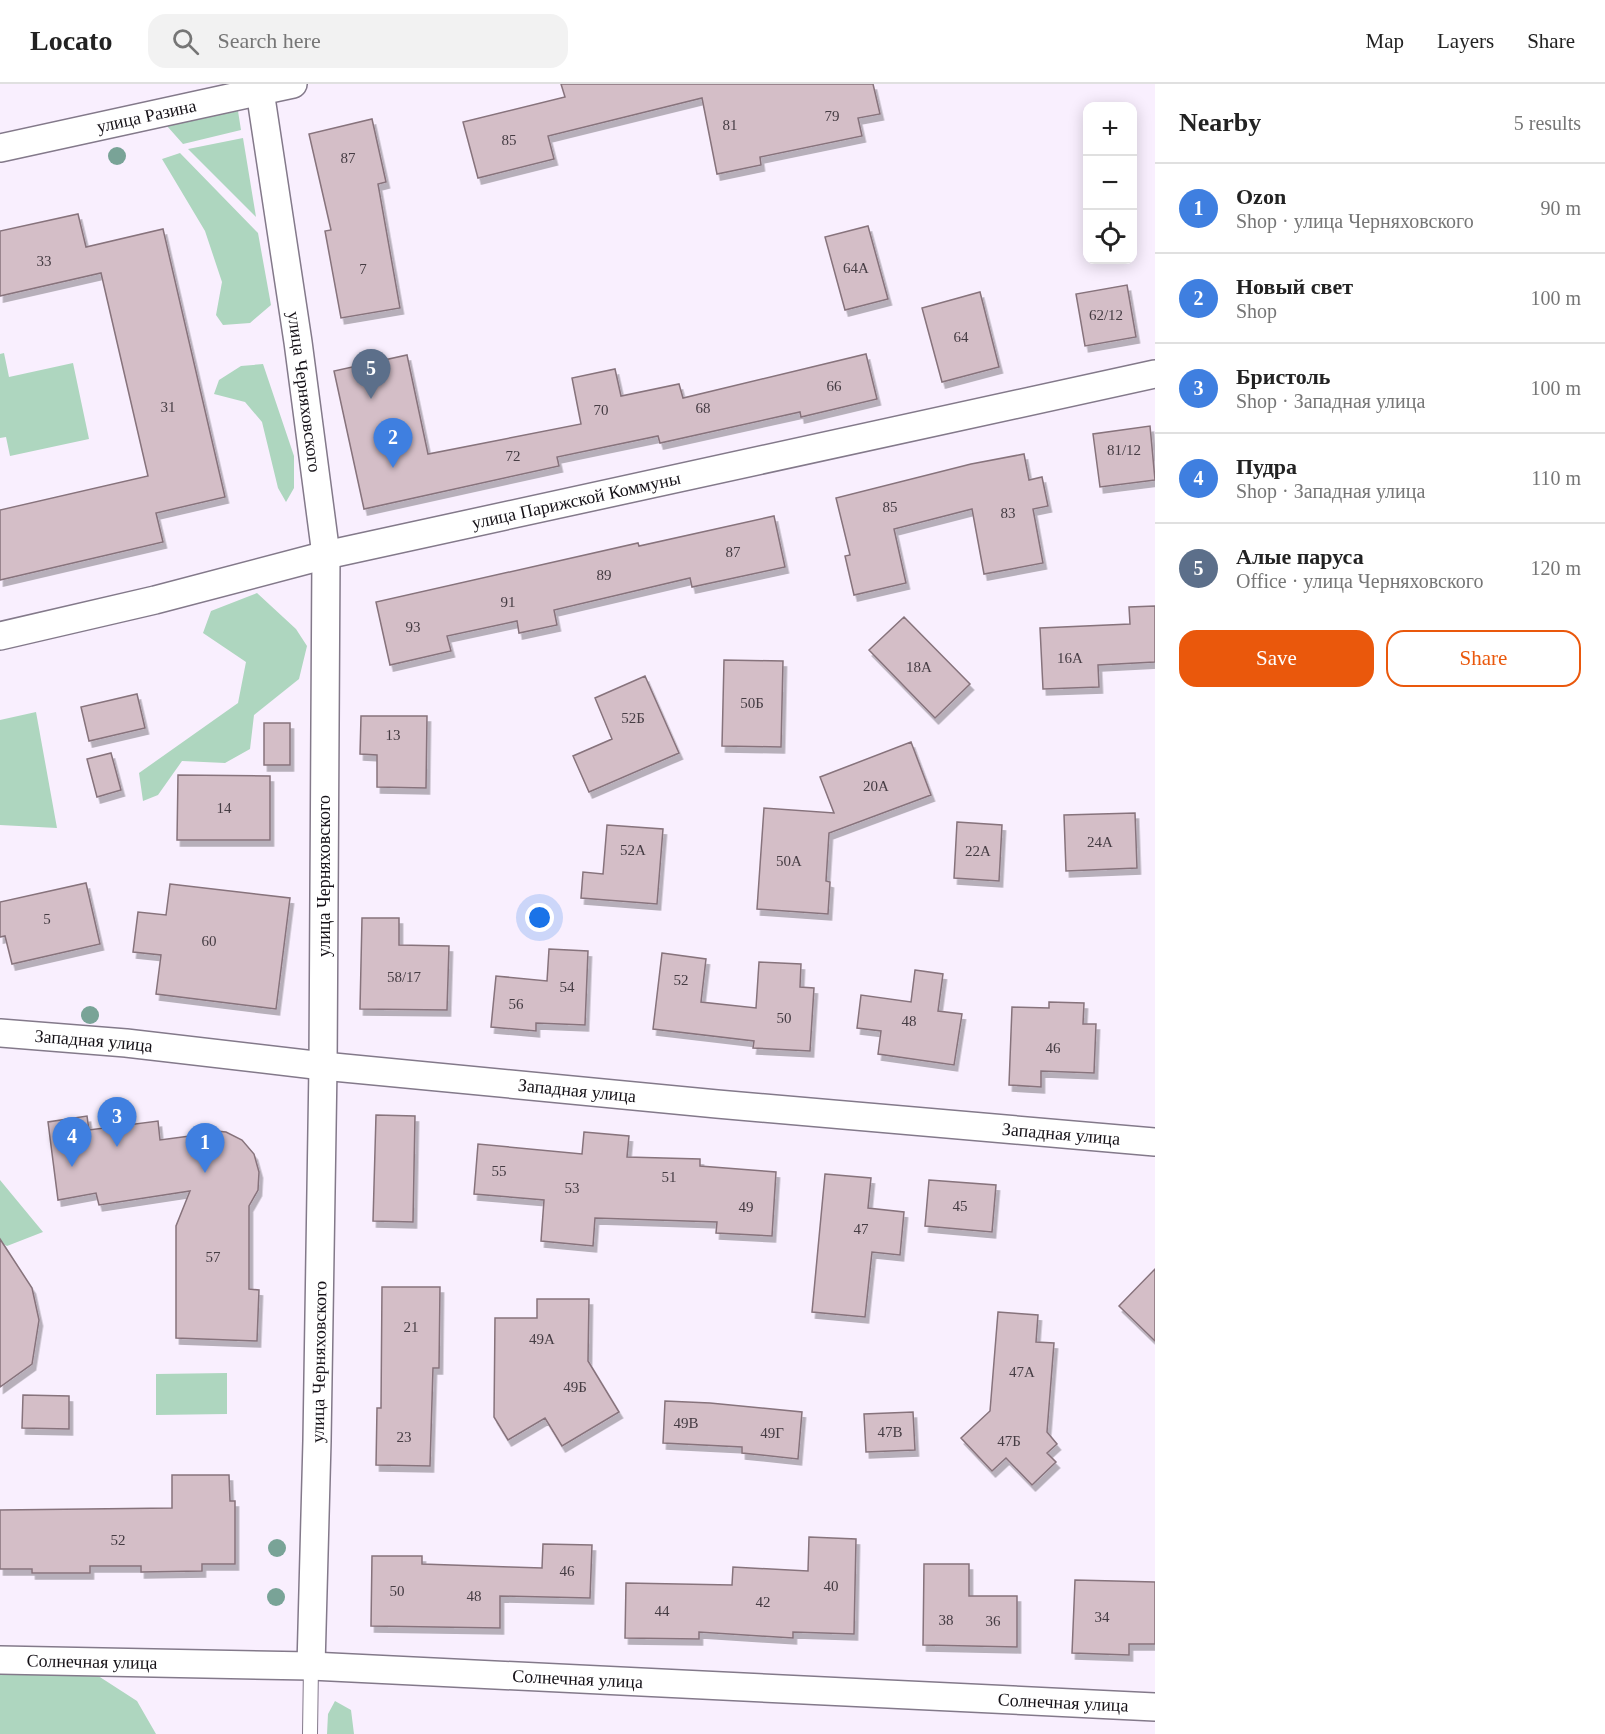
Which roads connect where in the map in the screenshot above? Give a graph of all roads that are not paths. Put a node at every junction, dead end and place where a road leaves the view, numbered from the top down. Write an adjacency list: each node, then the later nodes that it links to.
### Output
1 (293, 84): 2 (street, улица Разина)
2 (260, 91): 3 (street, улица Разина); 5 (street, улица Черняховского)
3 (0, 148)
4 (1155, 374): 5 (street, улица Парижской Коммуны)
5 (326, 555): 6 (street, улица Парижской Коммуны); 8 (street, улица Черняховского)
6 (0, 636)
7 (0, 1033): 8 (street, Западная улица)
8 (323, 1066): 9 (street, Западная улица); 11 (street, улица Черняховского)
9 (1155, 1142)
10 (0, 1660): 11 (street, Солнечная улица)
11 (311, 1666): 12 (street, Солнечная улица); 13 (lane)
12 (1155, 1707)
13 (310, 1734)

